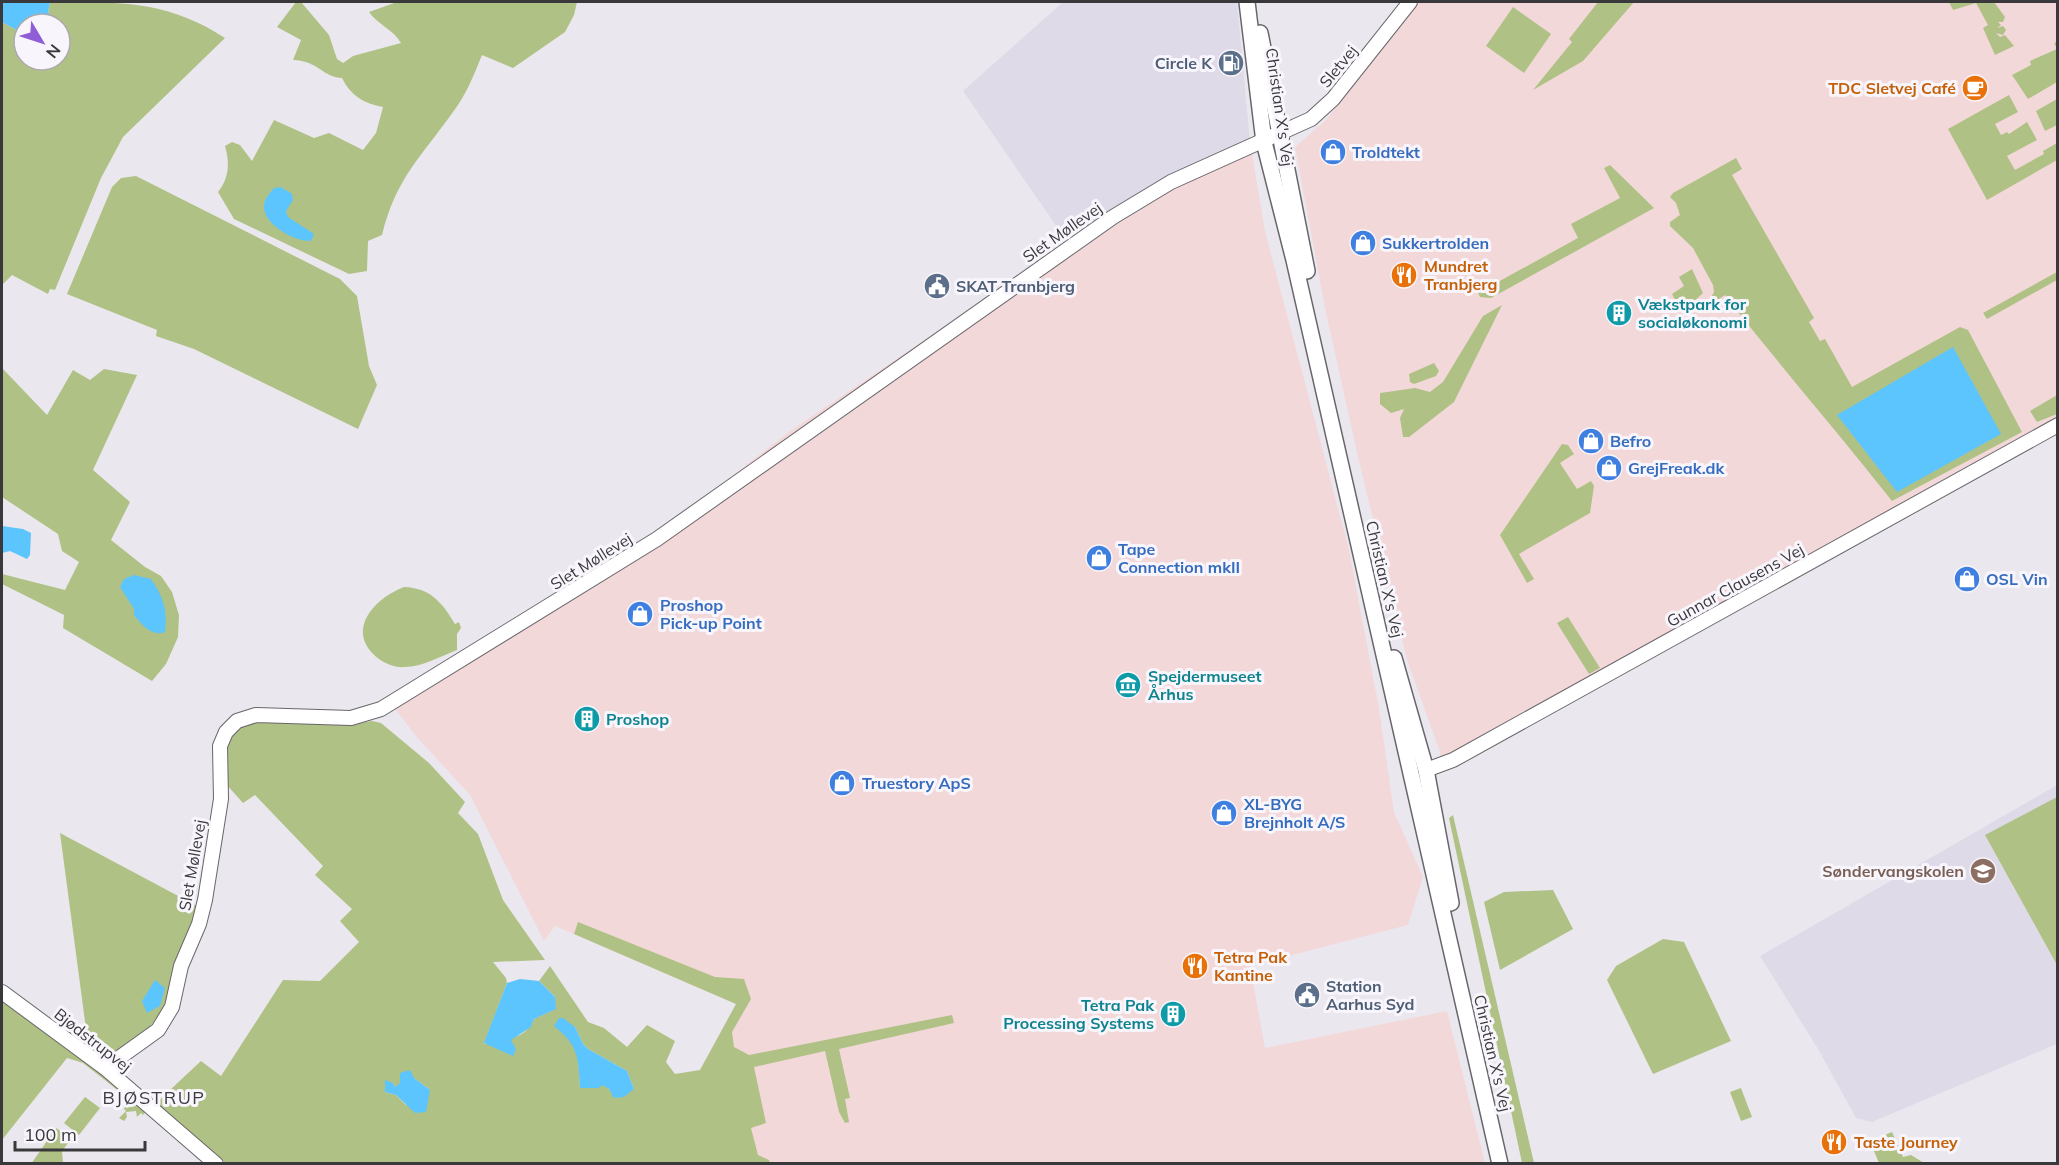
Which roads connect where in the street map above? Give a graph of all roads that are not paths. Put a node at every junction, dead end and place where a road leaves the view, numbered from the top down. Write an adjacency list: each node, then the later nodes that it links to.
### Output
1 (1247, 2): 5 (main road, Christian X's Vej)
2 (1255, 2): 4 (main road, Christian X's Vej)
3 (1410, 2): 4 (street, Sletvej)
4 (1279, 136): 5 (street, Sletvej); 8 (main road, Christian X's Vej)
5 (1264, 142): 7 (main road, Christian X's Vej); 11 (street, Slet Møllevej)
6 (2058, 425): 8 (street, Gunnar Clausens Vej)
7 (1385, 660): 8 (main road); 9 (main road, Christian X's Vej)
8 (1426, 770): 9 (main road); 14 (main road, Christian X's Vej)
9 (1415, 790): 13 (main road, Christian X's Vej)
10 (2, 992): 11 (street, Bjødstrupvej)
11 (105, 1068): 12 (street, Bjødstrupvej)
12 (216, 1164)
13 (1500, 1164)
14 (1510, 1164)

